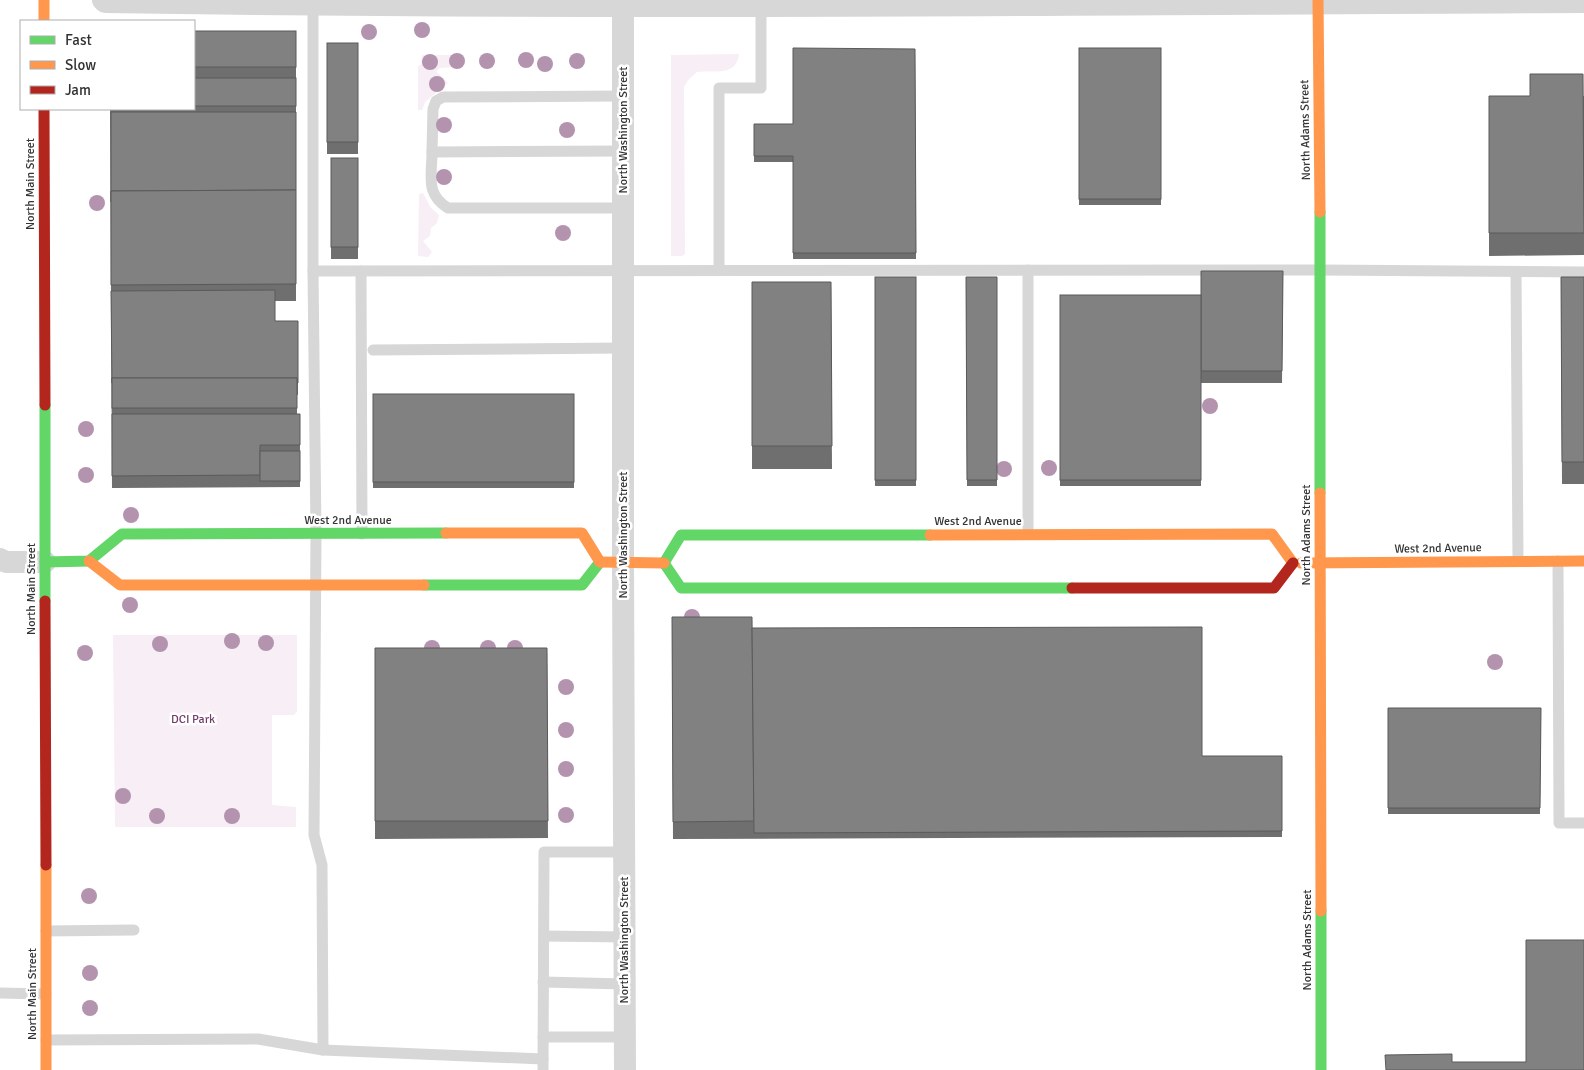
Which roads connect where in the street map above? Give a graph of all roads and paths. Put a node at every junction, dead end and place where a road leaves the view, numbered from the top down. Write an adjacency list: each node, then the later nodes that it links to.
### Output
1 (44, 0): 8 (street)
2 (103, 0): 5 (street)
3 (1318, 1): 4 (street); 7 (street); 17 (street, North Adams Street)
4 (1584, 2)
5 (313, 3): 6 (street); 18 (lane)
6 (624, 3): 7 (street); 9 (street, North Washington Street)
7 (761, 5): 15 (lane)
8 (44, 20)
9 (624, 96): 11 (street, North Washington Street); 12 (lane)
10 (44, 110): 32 (street, North Main Street)
11 (624, 151): 12 (lane); 13 (street, North Washington Street)
12 (432, 152): 13 (lane)
13 (624, 208): 14 (street, North Washington Street)
14 (624, 270): 15 (lane); 19 (lane); 22 (street, North Washington Street)
15 (719, 270): 16 (lane)
16 (1028, 270): 17 (lane); 26 (lane)
17 (1320, 270): 20 (lane); 37 (street, North Adams Street)
18 (313, 271): 19 (lane); 24 (lane)
19 (361, 271): 25 (lane)
20 (1516, 272): 21 (lane); 28 (lane)
21 (1584, 272)
22 (623, 348): 23 (lane); 34 (street, North Washington Street)
23 (373, 350)
24 (316, 533): 25 (street, West 2nd Avenue); 27 (street, West 2nd Avenue); 38 (lane)
25 (362, 534): 33 (street, West 2nd Avenue)
26 (1028, 534): 35 (street, West 2nd Avenue); 36 (street, West 2nd Avenue)
27 (89, 561): 32 (street); 38 (street)
28 (1518, 561): 29 (street, West 2nd Avenue); 37 (street, West 2nd Avenue)
29 (1558, 561): 30 (street, West 2nd Avenue); 39 (lane)
30 (1584, 561)
31 (2, 562): 32 (street)
32 (45, 562): 42 (street, North Main Street)
33 (600, 562): 34 (street); 38 (street)
34 (623, 563): 35 (street); 40 (street, North Washington Street)
35 (664, 563): 36 (street)
36 (1293, 563): 37 (street, West 2nd Avenue)
37 (1320, 563): 56 (street, North Adams Street)
38 (315, 586): 52 (lane)
39 (1584, 823)
40 (624, 852): 43 (lane); 44 (street, North Washington Street)
41 (134, 930): 42 (lane)
42 (46, 931): 48 (street, North Main Street)
43 (544, 936): 44 (lane); 45 (lane)
44 (625, 937): 46 (street, North Washington Street)
45 (543, 982): 46 (lane); 49 (lane)
46 (624, 984): 50 (street, North Washington Street)
47 (0, 994): 48 (lane)
48 (46, 994): 51 (street, North Main Street)
49 (543, 1037): 50 (lane); 53 (lane)
50 (624, 1038): 55 (street, North Washington Street)
51 (46, 1040): 52 (lane); 54 (street, North Main Street)
52 (323, 1050): 53 (lane)
53 (543, 1064)
54 (46, 1070)
55 (625, 1070)
56 (1321, 1070)

